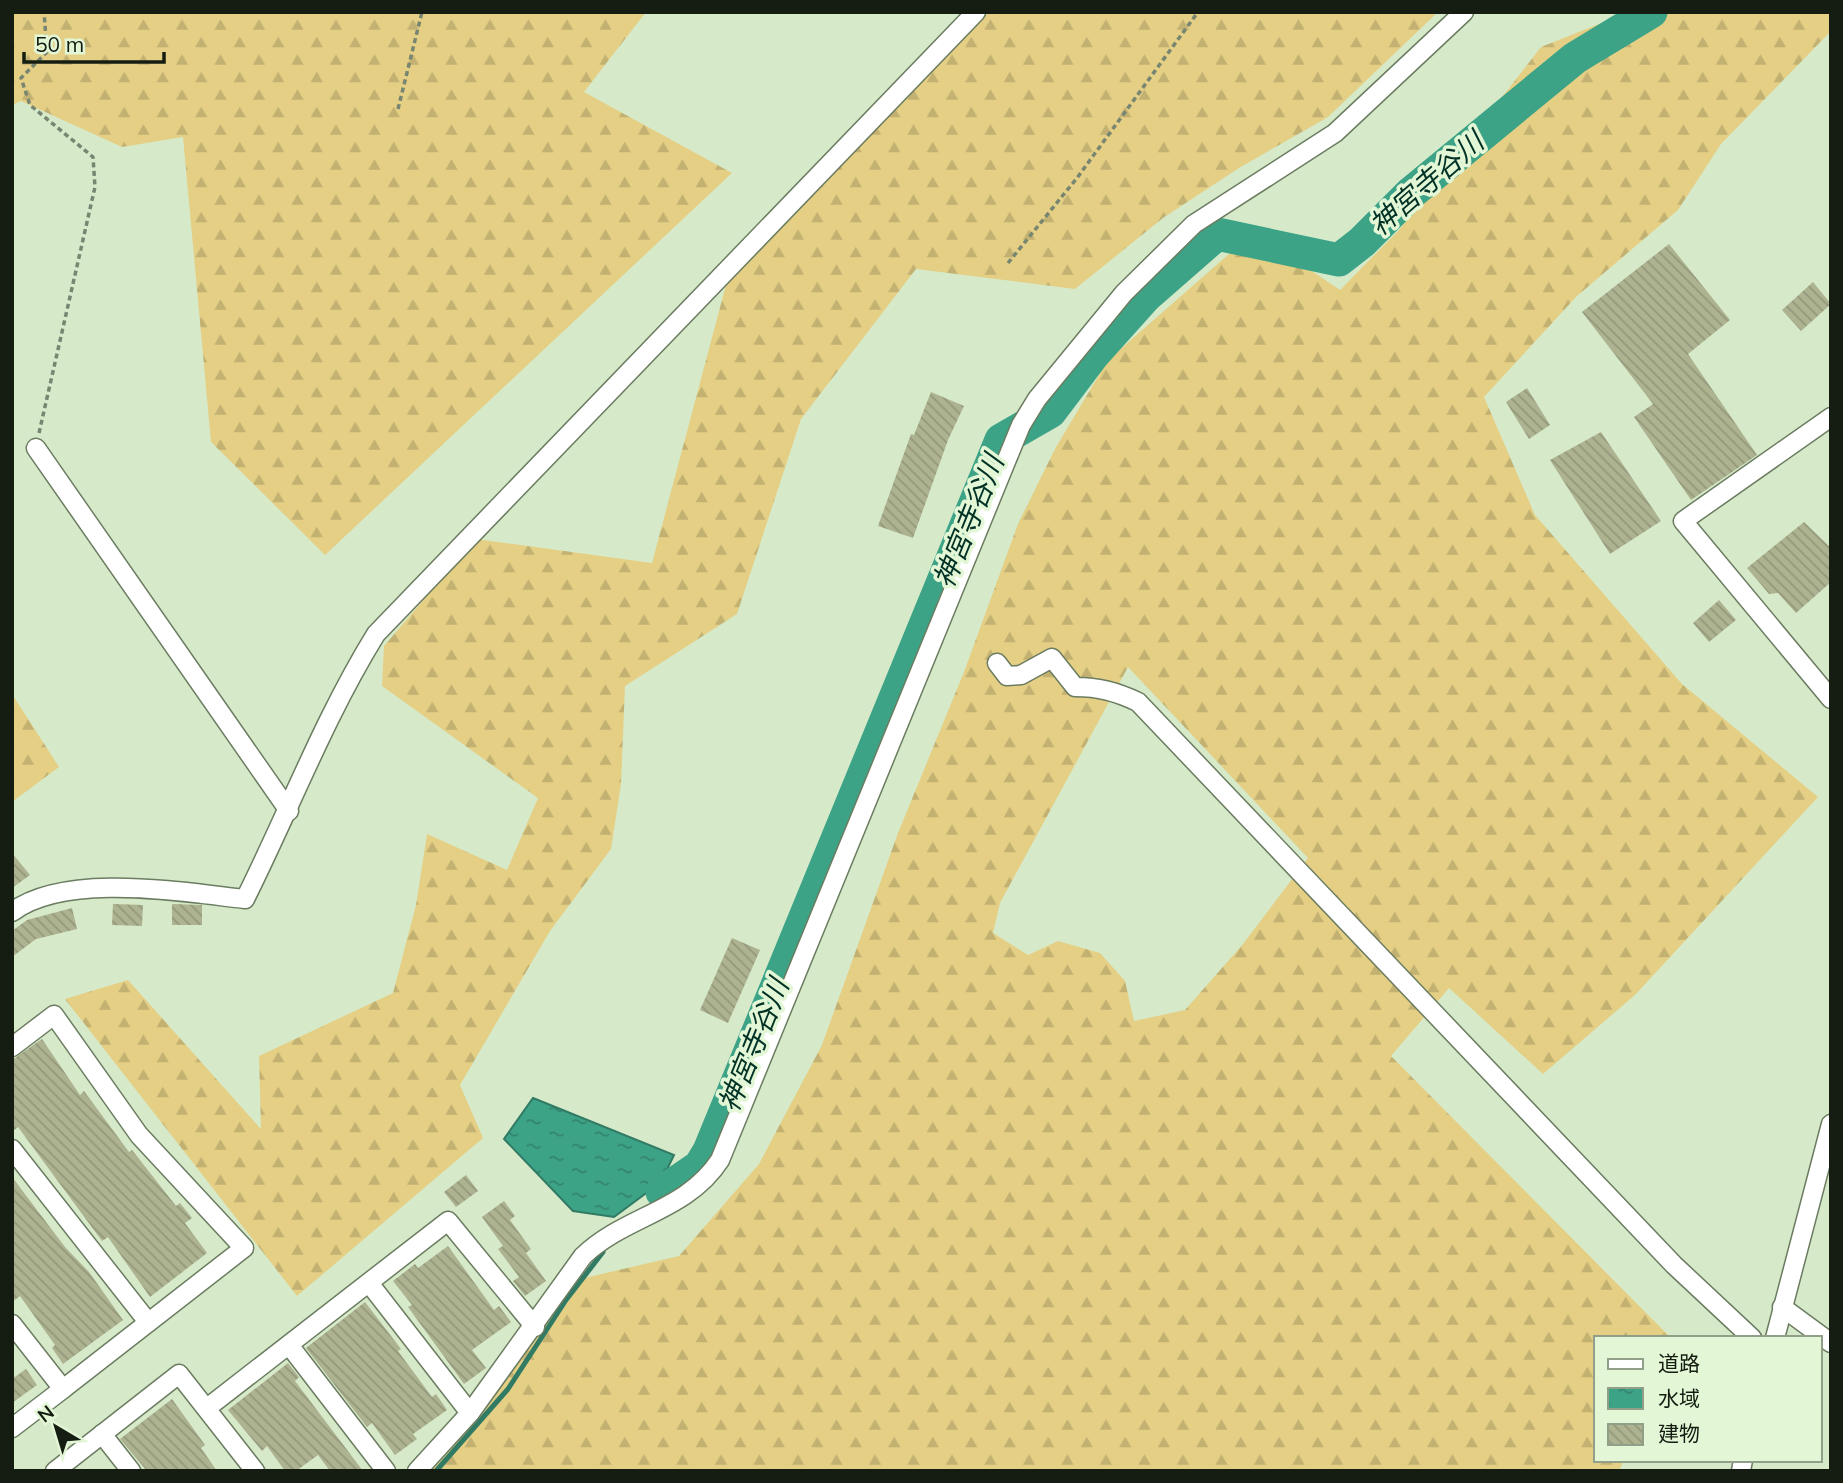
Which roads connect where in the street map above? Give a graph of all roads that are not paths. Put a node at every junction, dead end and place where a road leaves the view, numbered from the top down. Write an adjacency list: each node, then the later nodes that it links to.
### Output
1 (976, 12): 7 (street)
2 (1464, 12): 16 (street)
3 (1831, 417): 6 (street)
4 (36, 448): 7 (street)
5 (997, 663): 17 (street)
6 (1831, 699)
7 (289, 811): 8 (street)
8 (12, 912)
9 (12, 1047): 14 (street)
10 (1831, 1124): 13 (street)
11 (12, 1149): 14 (street)
12 (369, 1283): 16 (street); 20 (street); 23 (street)
13 (1782, 1307): 18 (street); 19 (street)
14 (148, 1322): 21 (street)
15 (12, 1324): 21 (street)
16 (535, 1327): 23 (street)
17 (1750, 1336)
18 (1775, 1336)
19 (1821, 1336)
20 (289, 1345): 22 (street); 29 (street)
21 (63, 1389): 24 (street)
22 (207, 1408): 25 (street); 28 (street)
23 (470, 1413): 30 (street)
24 (12, 1429)
25 (102, 1434): 26 (street); 27 (street)
26 (55, 1471)
27 (131, 1471)
28 (255, 1471)
29 (386, 1471)
30 (416, 1471)

